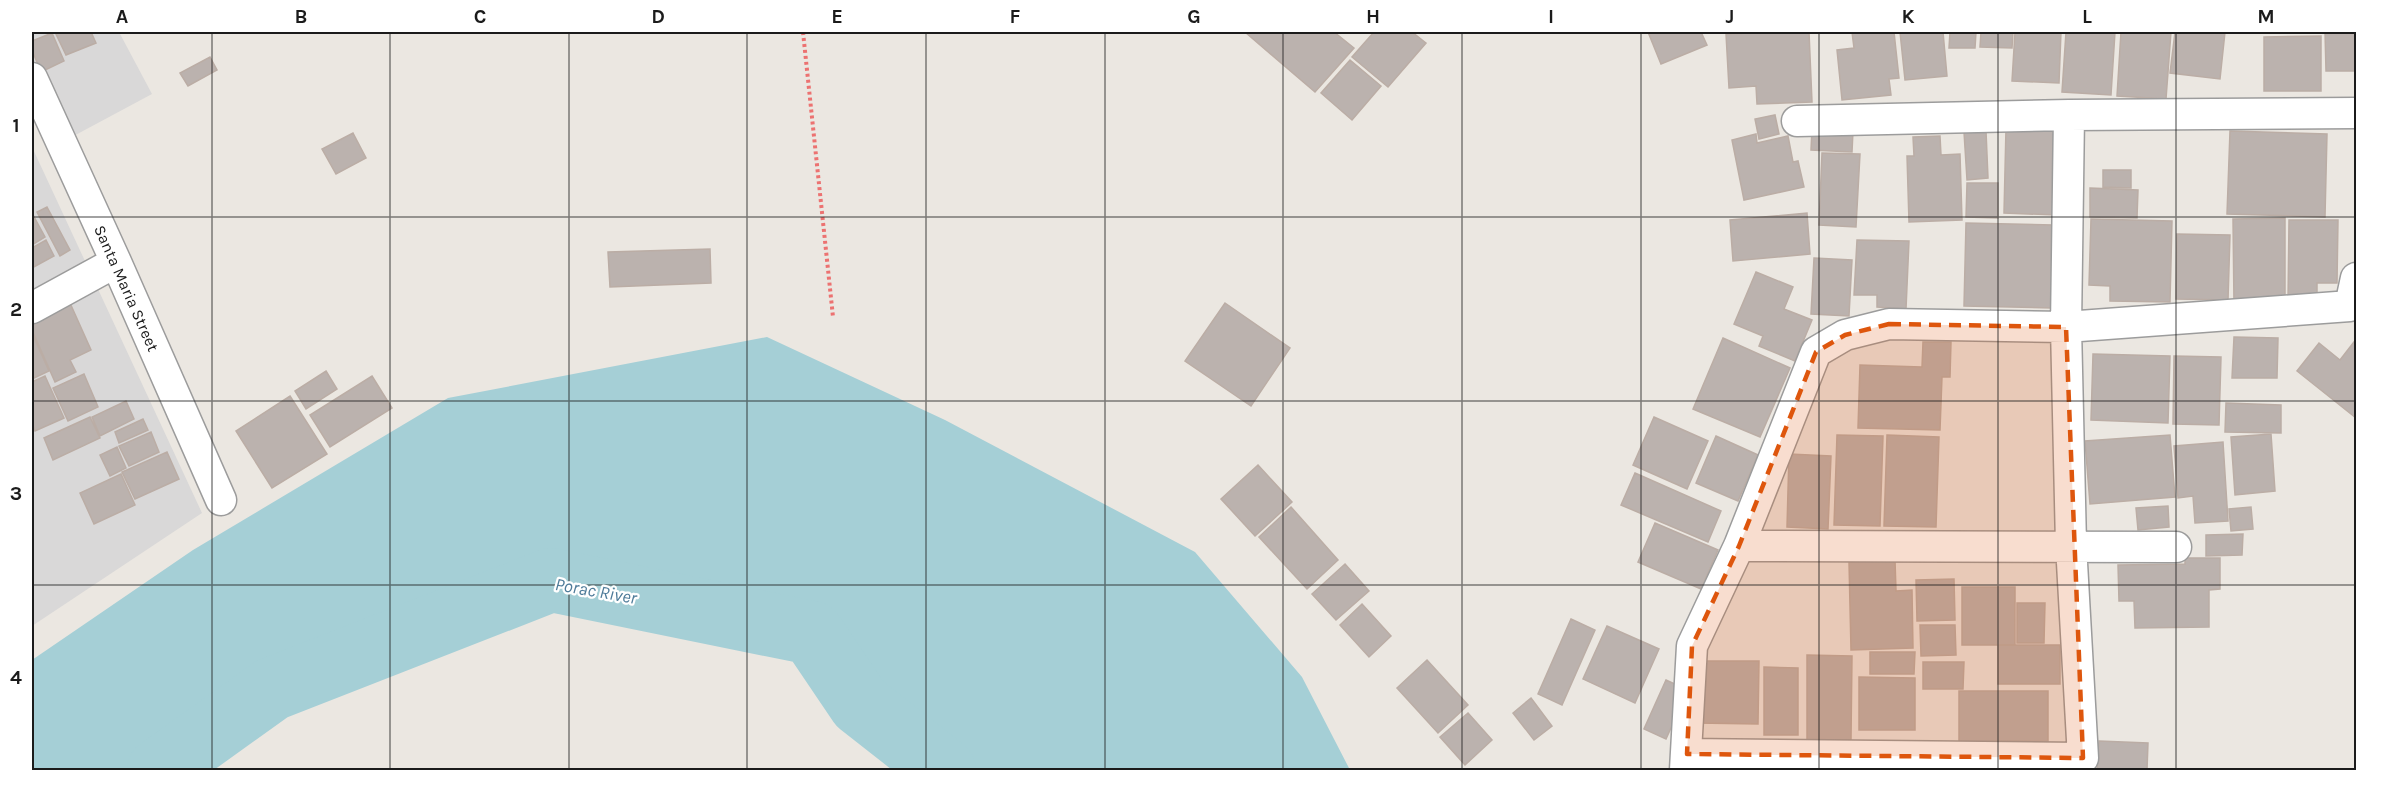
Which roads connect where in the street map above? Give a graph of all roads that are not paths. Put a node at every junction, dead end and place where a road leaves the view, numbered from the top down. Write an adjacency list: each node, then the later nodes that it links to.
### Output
1 (32, 78): 5 (street, Santa Maria Street)
2 (2356, 113): 3 (street)
3 (2069, 115): 4 (street); 8 (street)
4 (1797, 121)
5 (116, 262): 7 (street); 9 (street, Santa Maria Street)
6 (2356, 278): 8 (street)
7 (32, 308)
8 (2066, 327): 10 (street); 11 (street)
9 (220, 500)
10 (1739, 546): 11 (street); 13 (street)
11 (2071, 546): 12 (street); 14 (street)
12 (2176, 547)
13 (1686, 762): 14 (street)
14 (2085, 764)

